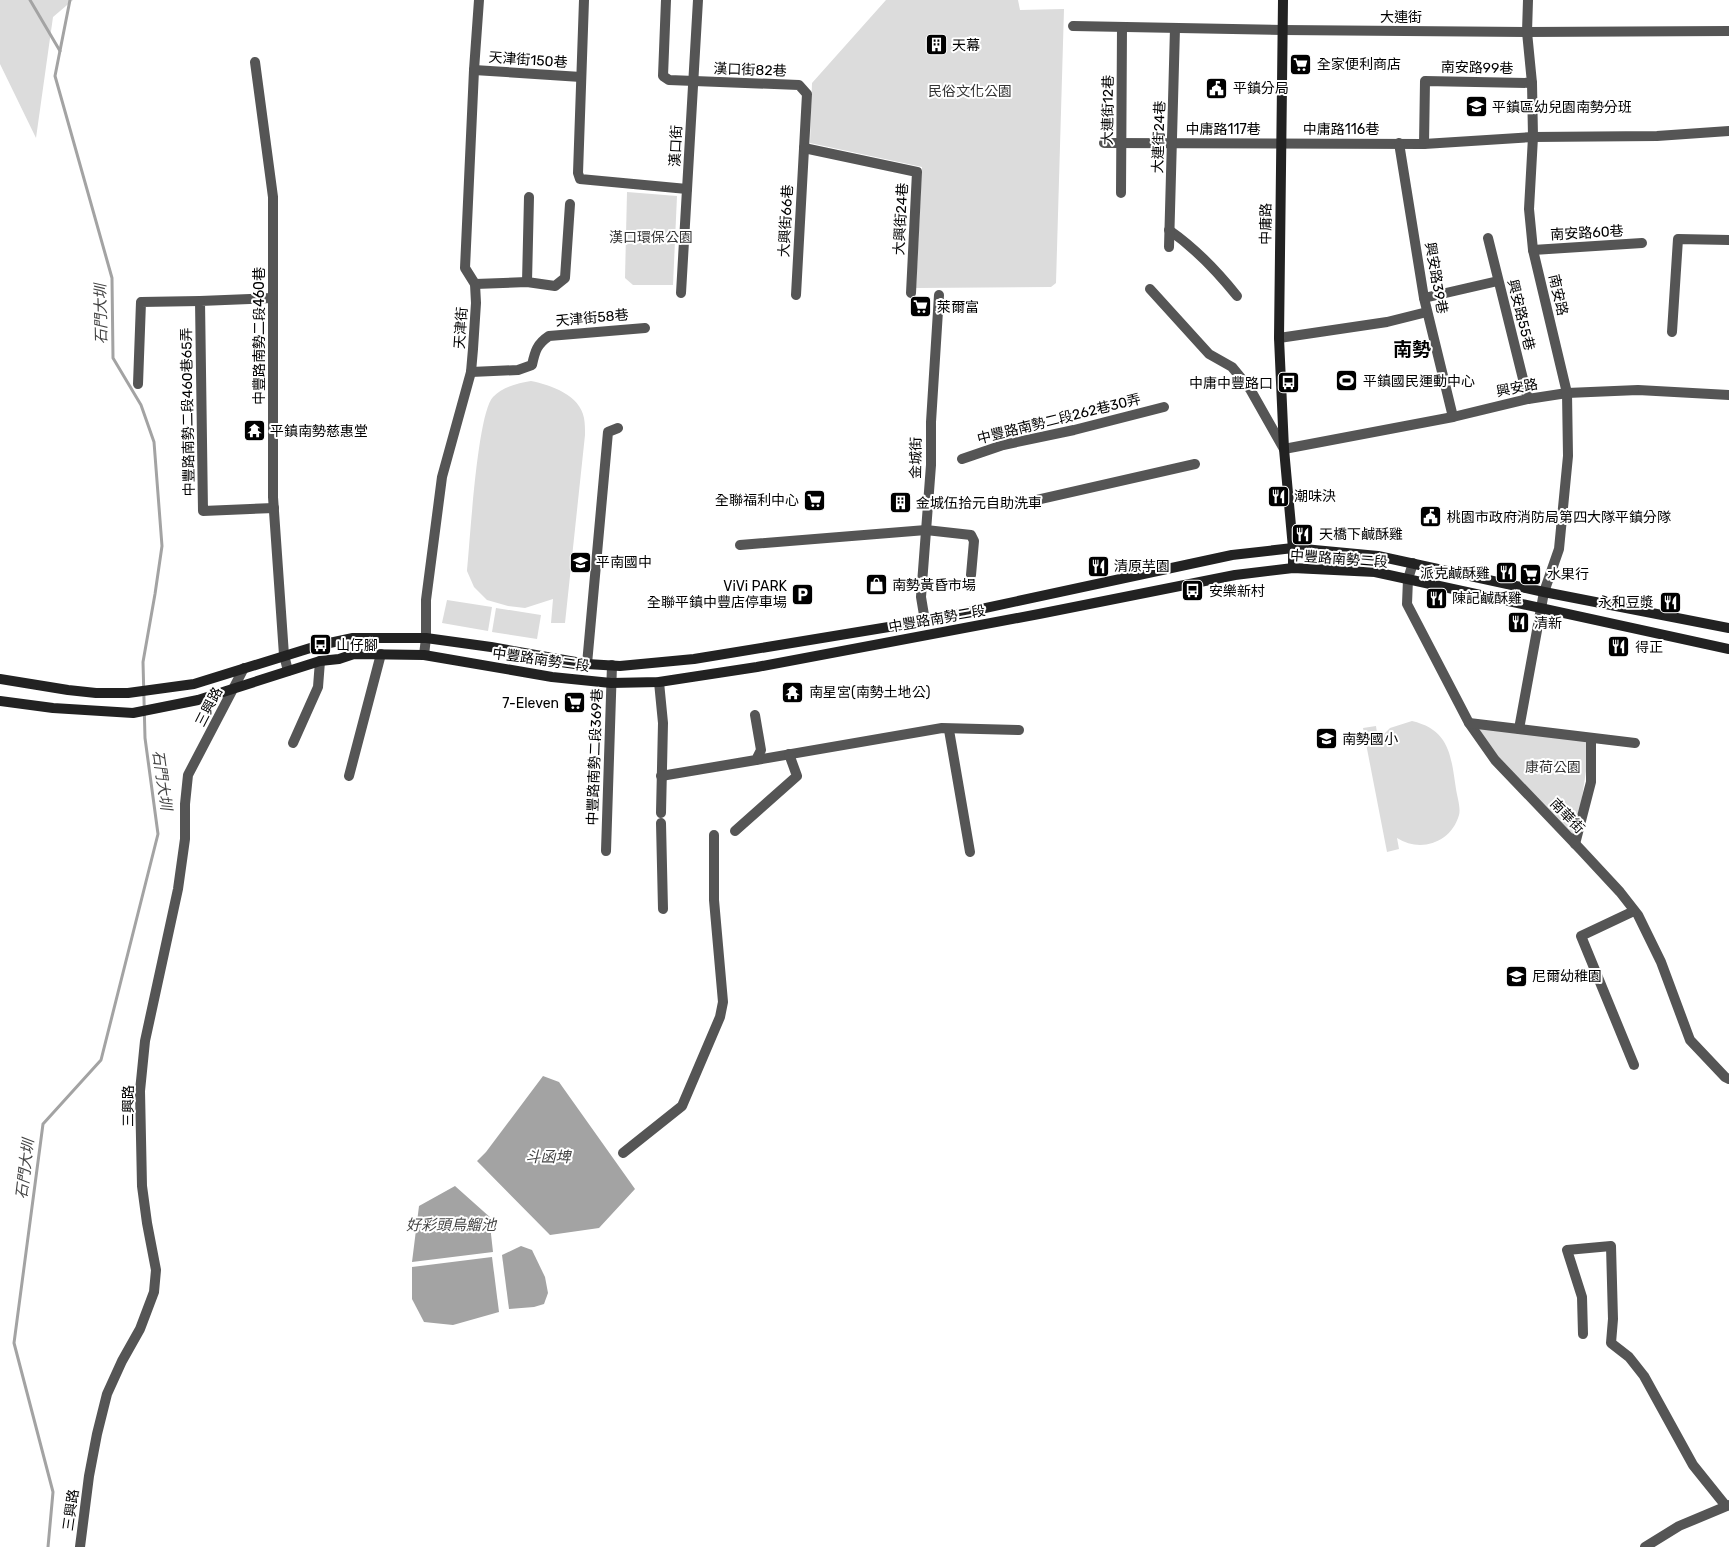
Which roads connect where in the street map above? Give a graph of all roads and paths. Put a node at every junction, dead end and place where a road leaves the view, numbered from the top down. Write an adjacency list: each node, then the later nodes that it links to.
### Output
1 (479, 0): 14 (street, 天津街)
2 (584, 0): 15 (street, 天津街150巷)
3 (666, 0): 16 (street, 漢口街82巷)
4 (698, 0): 16 (street, 漢口街)
5 (1283, 0): 10 (main road, 中庸路)
6 (1528, 0): 12 (street, 南安路)
7 (1073, 26): 8 (street, 大連街)
8 (1122, 27): 9 (street, 大連街); 22 (street, 大連街12巷)
9 (1175, 28): 10 (street, 大連街); 20 (street, 大連街24巷)
10 (1283, 30): 12 (street, 大連街); 23 (main road, 中庸路)
11 (1729, 31): 12 (street, 大連街)
12 (1527, 32): 17 (street, 南安路)
13 (255, 62): 46 (street, 中豐路南勢二段460巷)
14 (474, 70): 15 (street, 天津街150巷); 39 (street, 天津街)
15 (581, 77): 27 (street, 天津街150巷)
16 (693, 82): 26 (street, 漢口街82巷); 27 (street, 漢口街)
17 (1532, 83): 19 (street, 南安路); 25 (street, 南安路99巷)
18 (1729, 131): 19 (street, 中庸路116巷)
19 (1533, 137): 25 (street, 中庸路116巷); 36 (street, 南安路)
20 (1173, 142): 22 (street, 中庸路117巷); 23 (street, 中庸路117巷); 31 (street, 大連街24巷)
21 (1104, 143): 22 (street, 中庸路117巷)
22 (1121, 143): 28 (street, 大連街12巷)
23 (1282, 143): 24 (street, 中庸路116巷); 52 (main road, 中庸路)
24 (1399, 143): 25 (street, 中庸路116巷); 47 (street, 興安路39巷)
25 (1424, 144)
26 (804, 148): 42 (street, 大興街24巷); 43 (street, 大興街66巷)
27 (688, 189): 41 (street, 漢口街)
28 (1121, 192)
29 (529, 197): 38 (street)
30 (570, 204): 38 (street)
31 (1169, 230): 35 (street, 大連街24巷); 45 (street)
32 (1488, 238): 37 (street, 興安路55巷)
33 (1729, 240): 51 (street)
34 (1642, 243): 36 (street, 南安路60巷)
35 (1169, 247)
36 (1533, 250): 55 (street, 南安路)
37 (1498, 281): 47 (street); 57 (street, 興安路55巷)
38 (527, 282): 39 (street)
39 (475, 284): 53 (street, 天津街)
40 (1150, 289): 61 (street, 中庸路)
41 (680, 293)
42 (911, 293)
43 (796, 295)
44 (939, 295): 66 (street, 金城街)
45 (1237, 296)
46 (272, 298): 48 (street); 65 (street, 中豐路南勢二段460巷)
47 (1424, 298): 49 (street, 興安路39巷)
48 (200, 300): 54 (street); 65 (street, 中豐路南勢二段460巷65弄)
49 (1427, 312): 52 (street); 59 (street, 興安路39巷)
50 (645, 328): 53 (street, 天津街58巷)
51 (1672, 332)
52 (1279, 338): 61 (main road, 中庸路)
53 (471, 372): 77 (street, 天津街)
54 (138, 384)
55 (1567, 393): 56 (street, 興安路); 57 (street, 興安路); 73 (street, 南安路)
56 (1729, 395)
57 (1528, 398): 59 (street, 興安路)
58 (1164, 407): 62 (street, 中豐路南勢二段262巷30弄)
59 (1453, 416): 61 (street, 興安路)
60 (618, 428): 83 (street)
61 (1284, 449): 68 (main road, 中庸路)
62 (962, 459)
63 (1195, 464): 64 (street)
64 (1014, 505)
65 (274, 508): 80 (street, 中豐路南勢二段460巷)
66 (926, 530): 67 (street); 71 (street); 75 (street, 金城街)
67 (740, 545)
68 (1293, 548): 69 (main road, 中豐路南勢二段); 70 (main road, 中庸路); 75 (main road, 中豐路南勢二段)
69 (1413, 563): 72 (street, 南華街); 73 (main road, 中豐路南勢二段)
70 (1293, 568): 72 (main road, 中豐路南勢二段); 88 (main road, 中豐路南勢二段)
71 (971, 575)
72 (1408, 579): 74 (main road, 中豐路南勢二段); 93 (street, 南華街)
73 (1544, 592): 74 (street, 南安路); 76 (main road, 中豐路南勢二段)
74 (1542, 607): 78 (main road, 中豐路南勢二段); 94 (street, 南安路)
75 (925, 621): 84 (main road, 中豐路南勢二段)
76 (1729, 628)
77 (426, 638): 80 (main road, 中豐路南勢二段); 81 (street, 天津街); 83 (main road, 中豐路南勢二段)
78 (1729, 649)
79 (381, 654): 81 (main road, 中豐路南勢二段); 82 (main road, 中豐路南勢二段); 102 (street)
80 (284, 655): 85 (main road, 中豐路南勢二段); 86 (street, 中豐路南勢二段460巷)
81 (424, 655): 89 (main road, 中豐路南勢二段)
82 (320, 661): 86 (main road, 中豐路南勢二段); 98 (street)
83 (587, 664): 84 (main road, 中豐路南勢二段)
84 (612, 665): 89 (street, 中豐路南勢二段369巷)
85 (244, 668): 87 (main road, 中豐路南勢二段); 90 (street, 三興路)
86 (288, 671): 90 (main road, 中豐路南勢二段)
87 (0, 679)
88 (659, 682): 89 (main road, 中豐路南勢二段); 103 (street)
89 (611, 683): 107 (street, 中豐路南勢二段369巷)
90 (234, 689): 91 (main road, 中豐路南勢二段); 116 (street, 三興路)
91 (0, 701)
92 (755, 715): 101 (street)
93 (1470, 723): 94 (street); 106 (street, 南華街)
94 (1520, 728): 97 (street)
95 (949, 730): 96 (street); 100 (street); 108 (street)
96 (1019, 730)
97 (1591, 738): 99 (street); 106 (street)
98 (293, 743)
99 (1635, 743)
100 (789, 754): 101 (street); 104 (street)
101 (756, 760): 103 (street)
102 (349, 776)
103 (661, 776): 109 (street)
104 (735, 831)
105 (714, 835): 113 (street)
106 (1575, 844): 110 (street, 南華街)
107 (606, 851)
108 (970, 852)
109 (663, 909)
110 (1634, 911): 111 (street); 112 (street, 南華街)
111 (1634, 1065)
112 (1729, 1079)
113 (623, 1153)
114 (1583, 1334): 115 (street)
115 (1728, 1505): 117 (street)
116 (80, 1547)
117 (1645, 1547)

